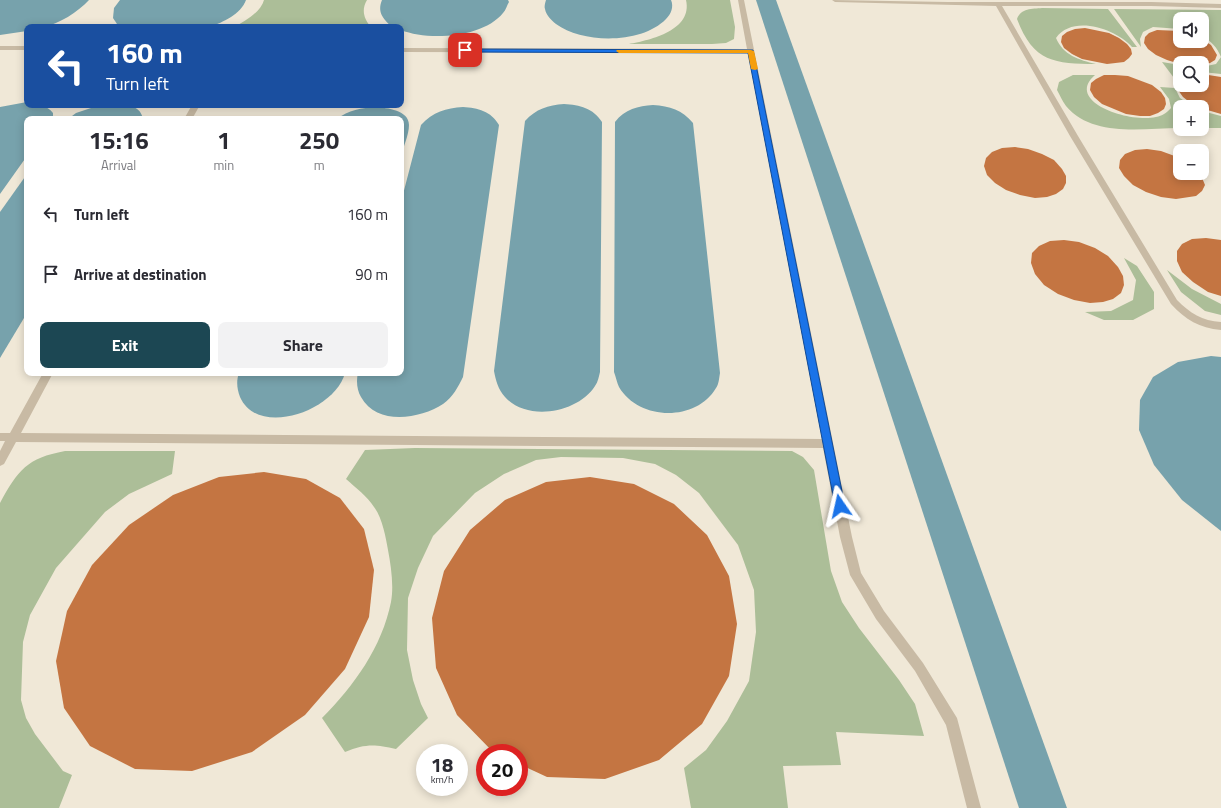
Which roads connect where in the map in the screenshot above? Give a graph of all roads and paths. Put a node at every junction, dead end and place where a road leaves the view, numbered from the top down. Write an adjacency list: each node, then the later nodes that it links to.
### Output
1 (741, 0): 8 (lane)
2 (835, 0): 3 (lane)
3 (998, 4): 4 (lane); 9 (lane)
4 (1221, 6)
5 (0, 48): 6 (lane)
6 (24, 48)
7 (404, 50): 8 (lane)
8 (751, 51): 13 (lane)
9 (1221, 326)
10 (46, 376): 12 (lane)
11 (0, 438): 12 (lane)
12 (13, 438): 13 (lane); 14 (lane)
13 (828, 444): 15 (lane)
14 (0, 461)
15 (974, 808)

